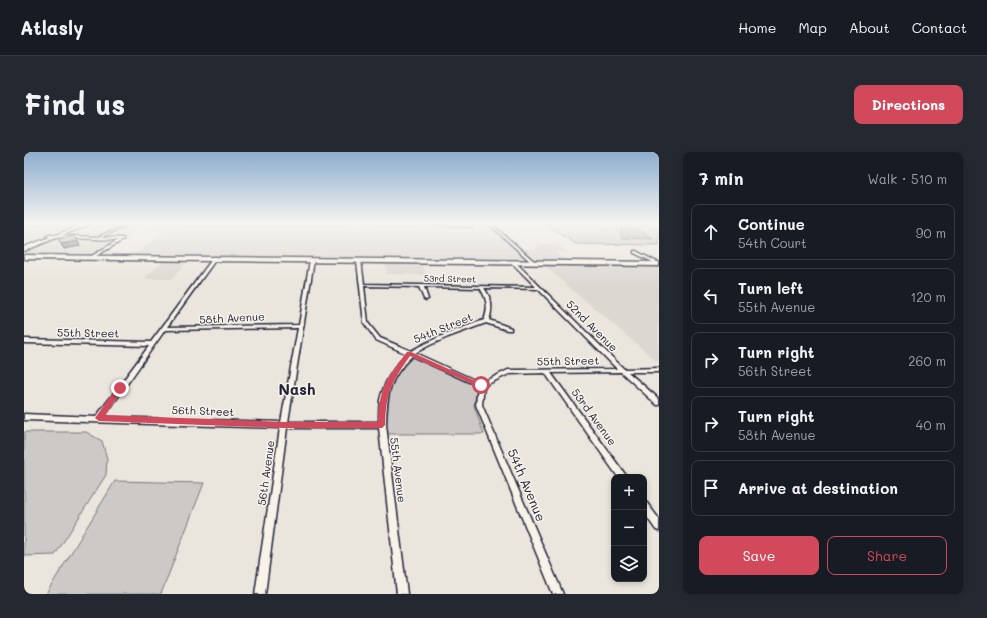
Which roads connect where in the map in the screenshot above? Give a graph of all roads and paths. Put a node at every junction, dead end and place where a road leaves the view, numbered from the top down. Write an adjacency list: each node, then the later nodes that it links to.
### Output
1 (112, 245): 5 (street)
2 (513, 245): 10 (street)
3 (636, 252): 11 (street)
4 (24, 257): 5 (main road); 5 (main road)
5 (89, 258): 6 (main road)
6 (214, 259): 7 (main road); 19 (street)
7 (312, 260): 8 (main road); 18 (street, 56th Avenue)
8 (359, 261): 9 (main road); 12 (street)
9 (513, 262): 10 (main road); 15 (street, 52nd Avenue)
10 (533, 262): 11 (main road)
11 (658, 264)
12 (362, 285): 13 (street, 53rd Street); 23 (street)
13 (421, 286): 14 (street, 53rd Street); 16 (street)
14 (481, 287): 15 (street, 53rd Street); 17 (street)
15 (538, 288): 24 (street, 52nd Avenue)
16 (426, 300)
17 (486, 321): 20 (street); 23 (street, 54th Street)
18 (301, 326): 19 (street, 58th Avenue); 31 (street, 56th Avenue)
19 (163, 329): 22 (street)
20 (509, 329)
21 (24, 341): 22 (street, 55th Street)
22 (152, 344): 30 (street)
23 (409, 354): 27 (street); 32 (street, 55th Avenue)
24 (622, 370): 25 (street, 55th Street); 26 (street, 55th Street); 28 (street, 52nd Avenue)
25 (659, 370)
26 (546, 371): 27 (street, 55th Street); 33 (street, 53rd Avenue)
27 (481, 385): 38 (street, 54th Avenue)
28 (659, 402)
29 (24, 417): 30 (street, 56th Street)
30 (99, 418): 31 (street, 56th Street)
31 (284, 425): 32 (street, 56th Street); 36 (street, 56th Avenue)
32 (382, 425): 37 (street, 55th Avenue)
33 (621, 474)
34 (647, 510): 35 (street)
35 (659, 527)
36 (260, 594)
37 (402, 594)
38 (558, 594)

